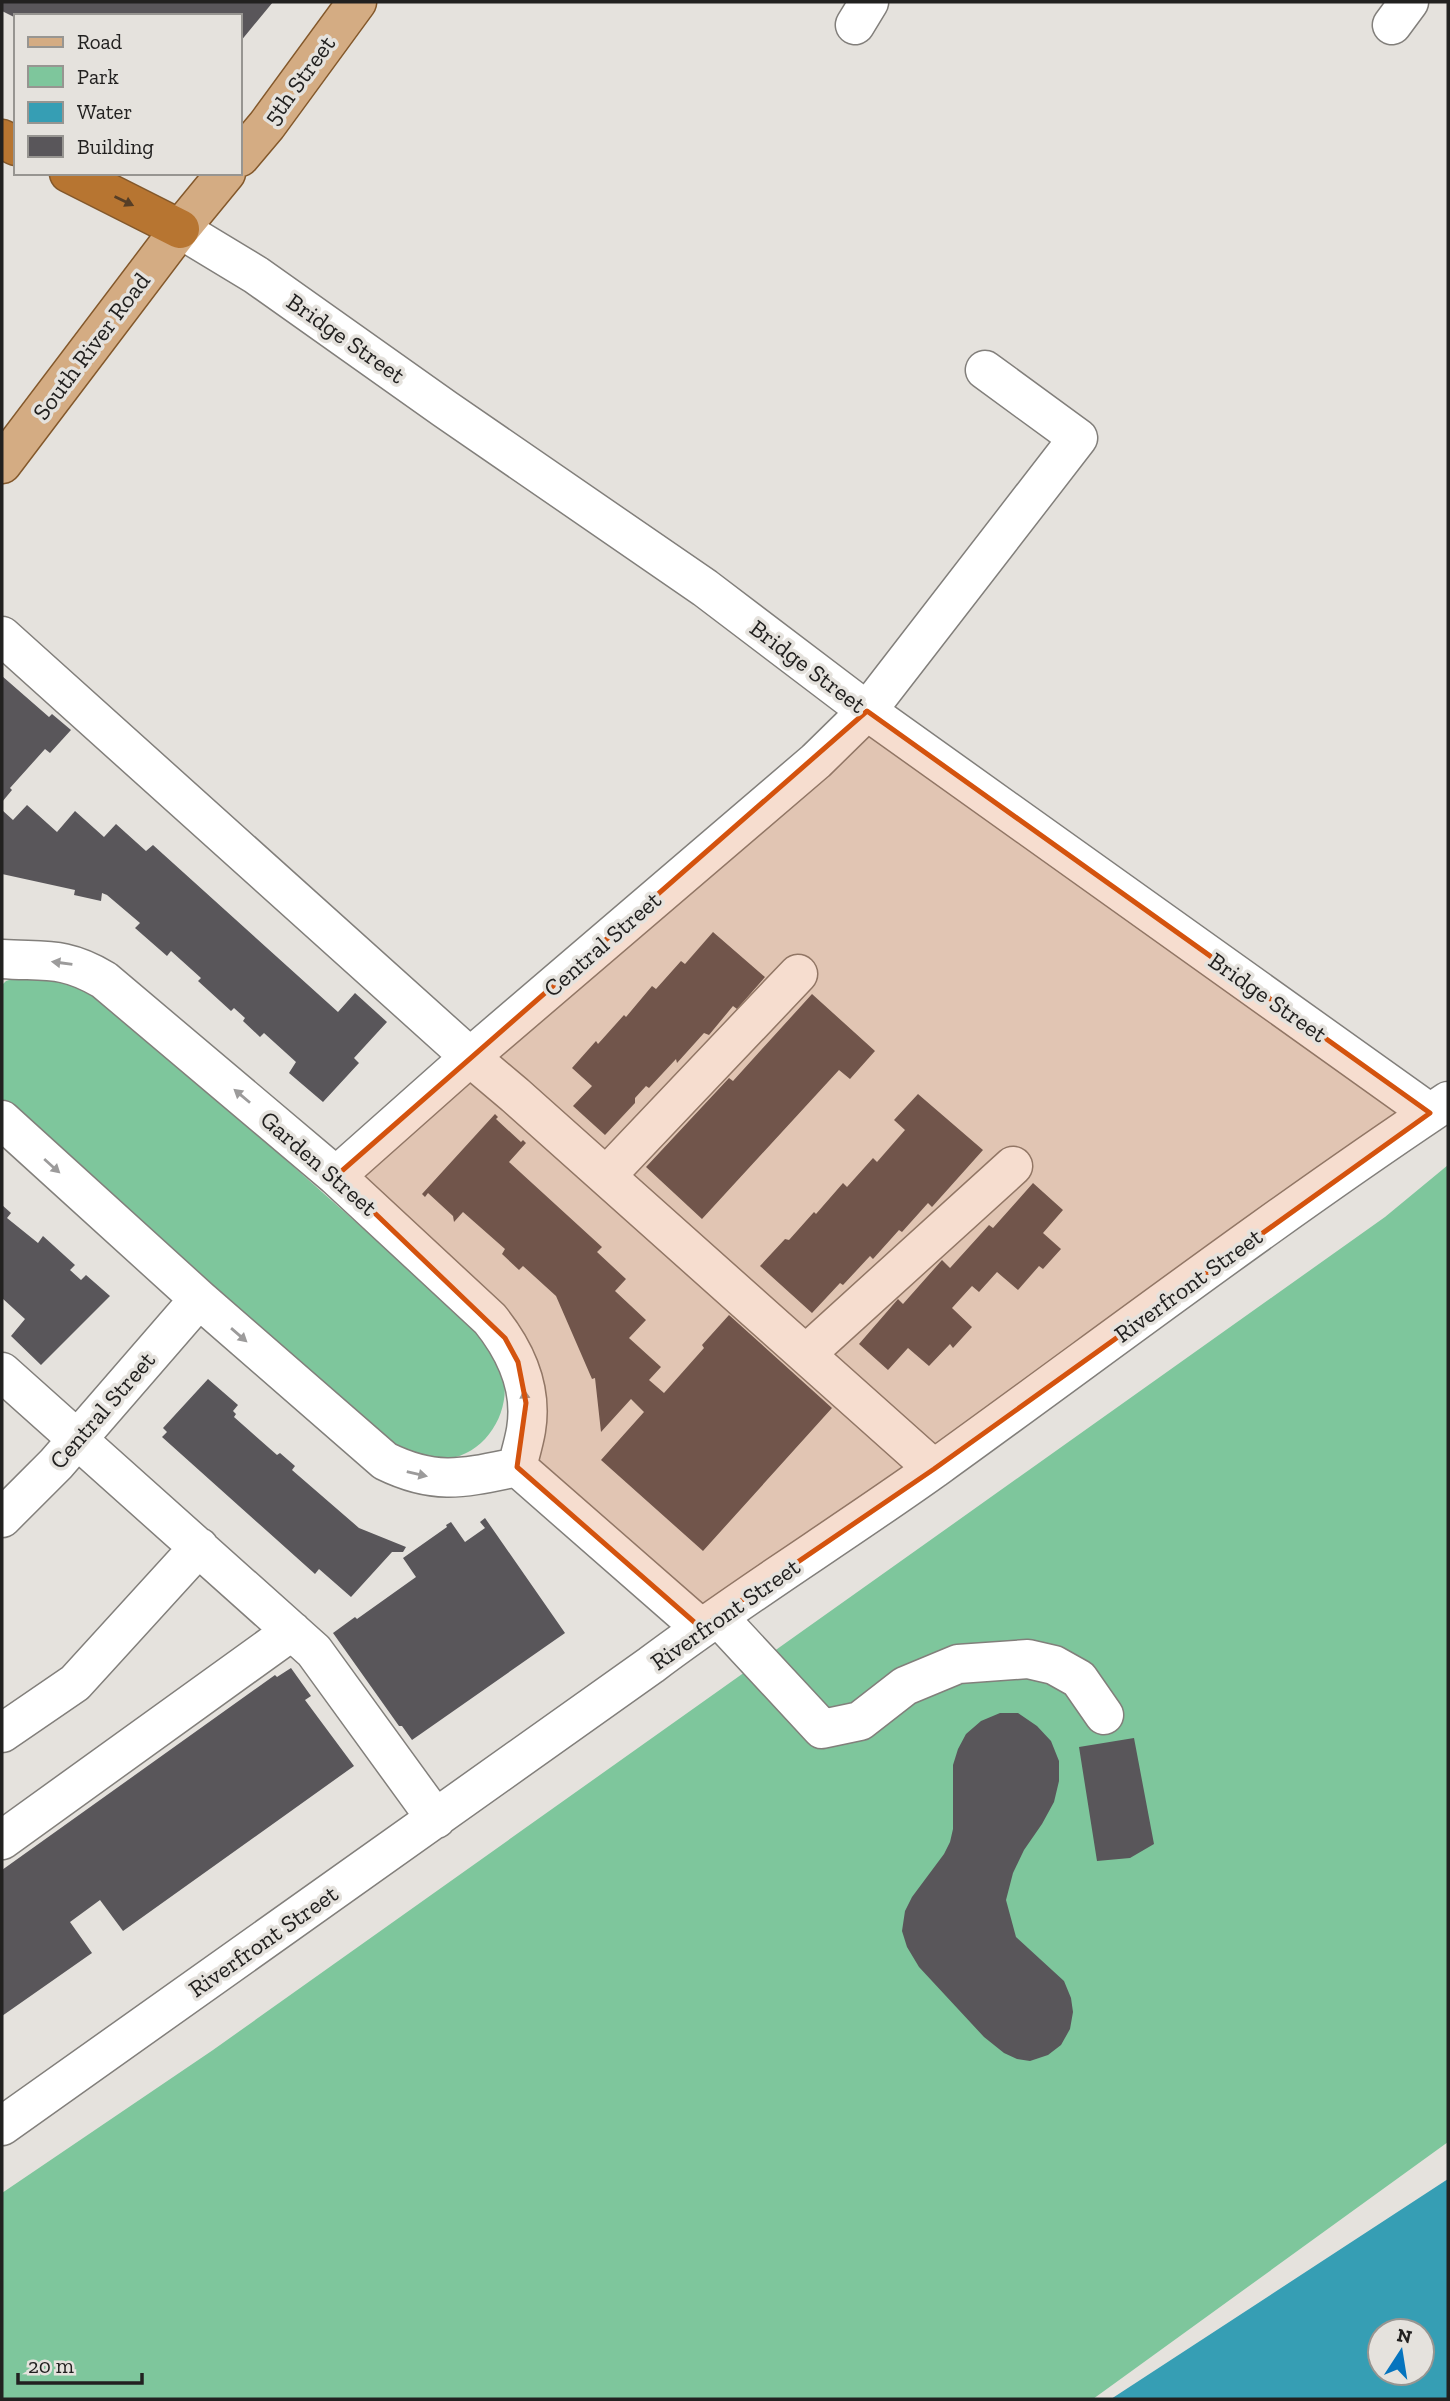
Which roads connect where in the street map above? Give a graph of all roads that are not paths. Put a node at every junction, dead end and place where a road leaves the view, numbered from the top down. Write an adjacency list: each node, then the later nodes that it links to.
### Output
1 (357, 2): 2 (main road, 5th Street)
2 (242, 155)
3 (73, 175): 5 (highway, one-way to 5)
4 (224, 175): 5 (main road)
5 (180, 229): 7 (main road, South River Road); 9 (street, Bridge Street)
6 (985, 370): 9 (street, Central Street)
7 (2, 464)
8 (2, 636): 12 (street)
9 (867, 711): 12 (street, Central Street); 13 (street, Bridge Street)
10 (2, 959): 16 (street, Garden Street, one-way to 10)
11 (798, 974): 17 (street)
12 (470, 1057): 16 (street, Central Street); 17 (street)
13 (1439, 1107): 23 (street, Riverfront Street)
14 (2, 1120): 18 (street, one-way to 18)
15 (1013, 1166): 19 (street)
16 (336, 1176): 22 (street, Garden Street, one-way to 16)
17 (606, 1176): 19 (street)
18 (199, 1299): 21 (street, Central Street); 22 (street, one-way to 22)
19 (806, 1354): 23 (street)
20 (2, 1372): 21 (street)
21 (77, 1439): 24 (street, Central Street); 25 (street)
22 (517, 1467): 26 (street)
23 (934, 1469): 26 (street, Riverfront Street)
24 (2, 1518)
25 (199, 1547): 27 (street); 29 (street)
26 (710, 1622): 28 (street); 30 (street, Riverfront Street)
27 (292, 1631): 30 (street); 31 (street)
28 (1104, 1715)
29 (2, 1733)
30 (436, 1819): 32 (street, Riverfront Street)
31 (2, 1840)
32 (2, 2126)

